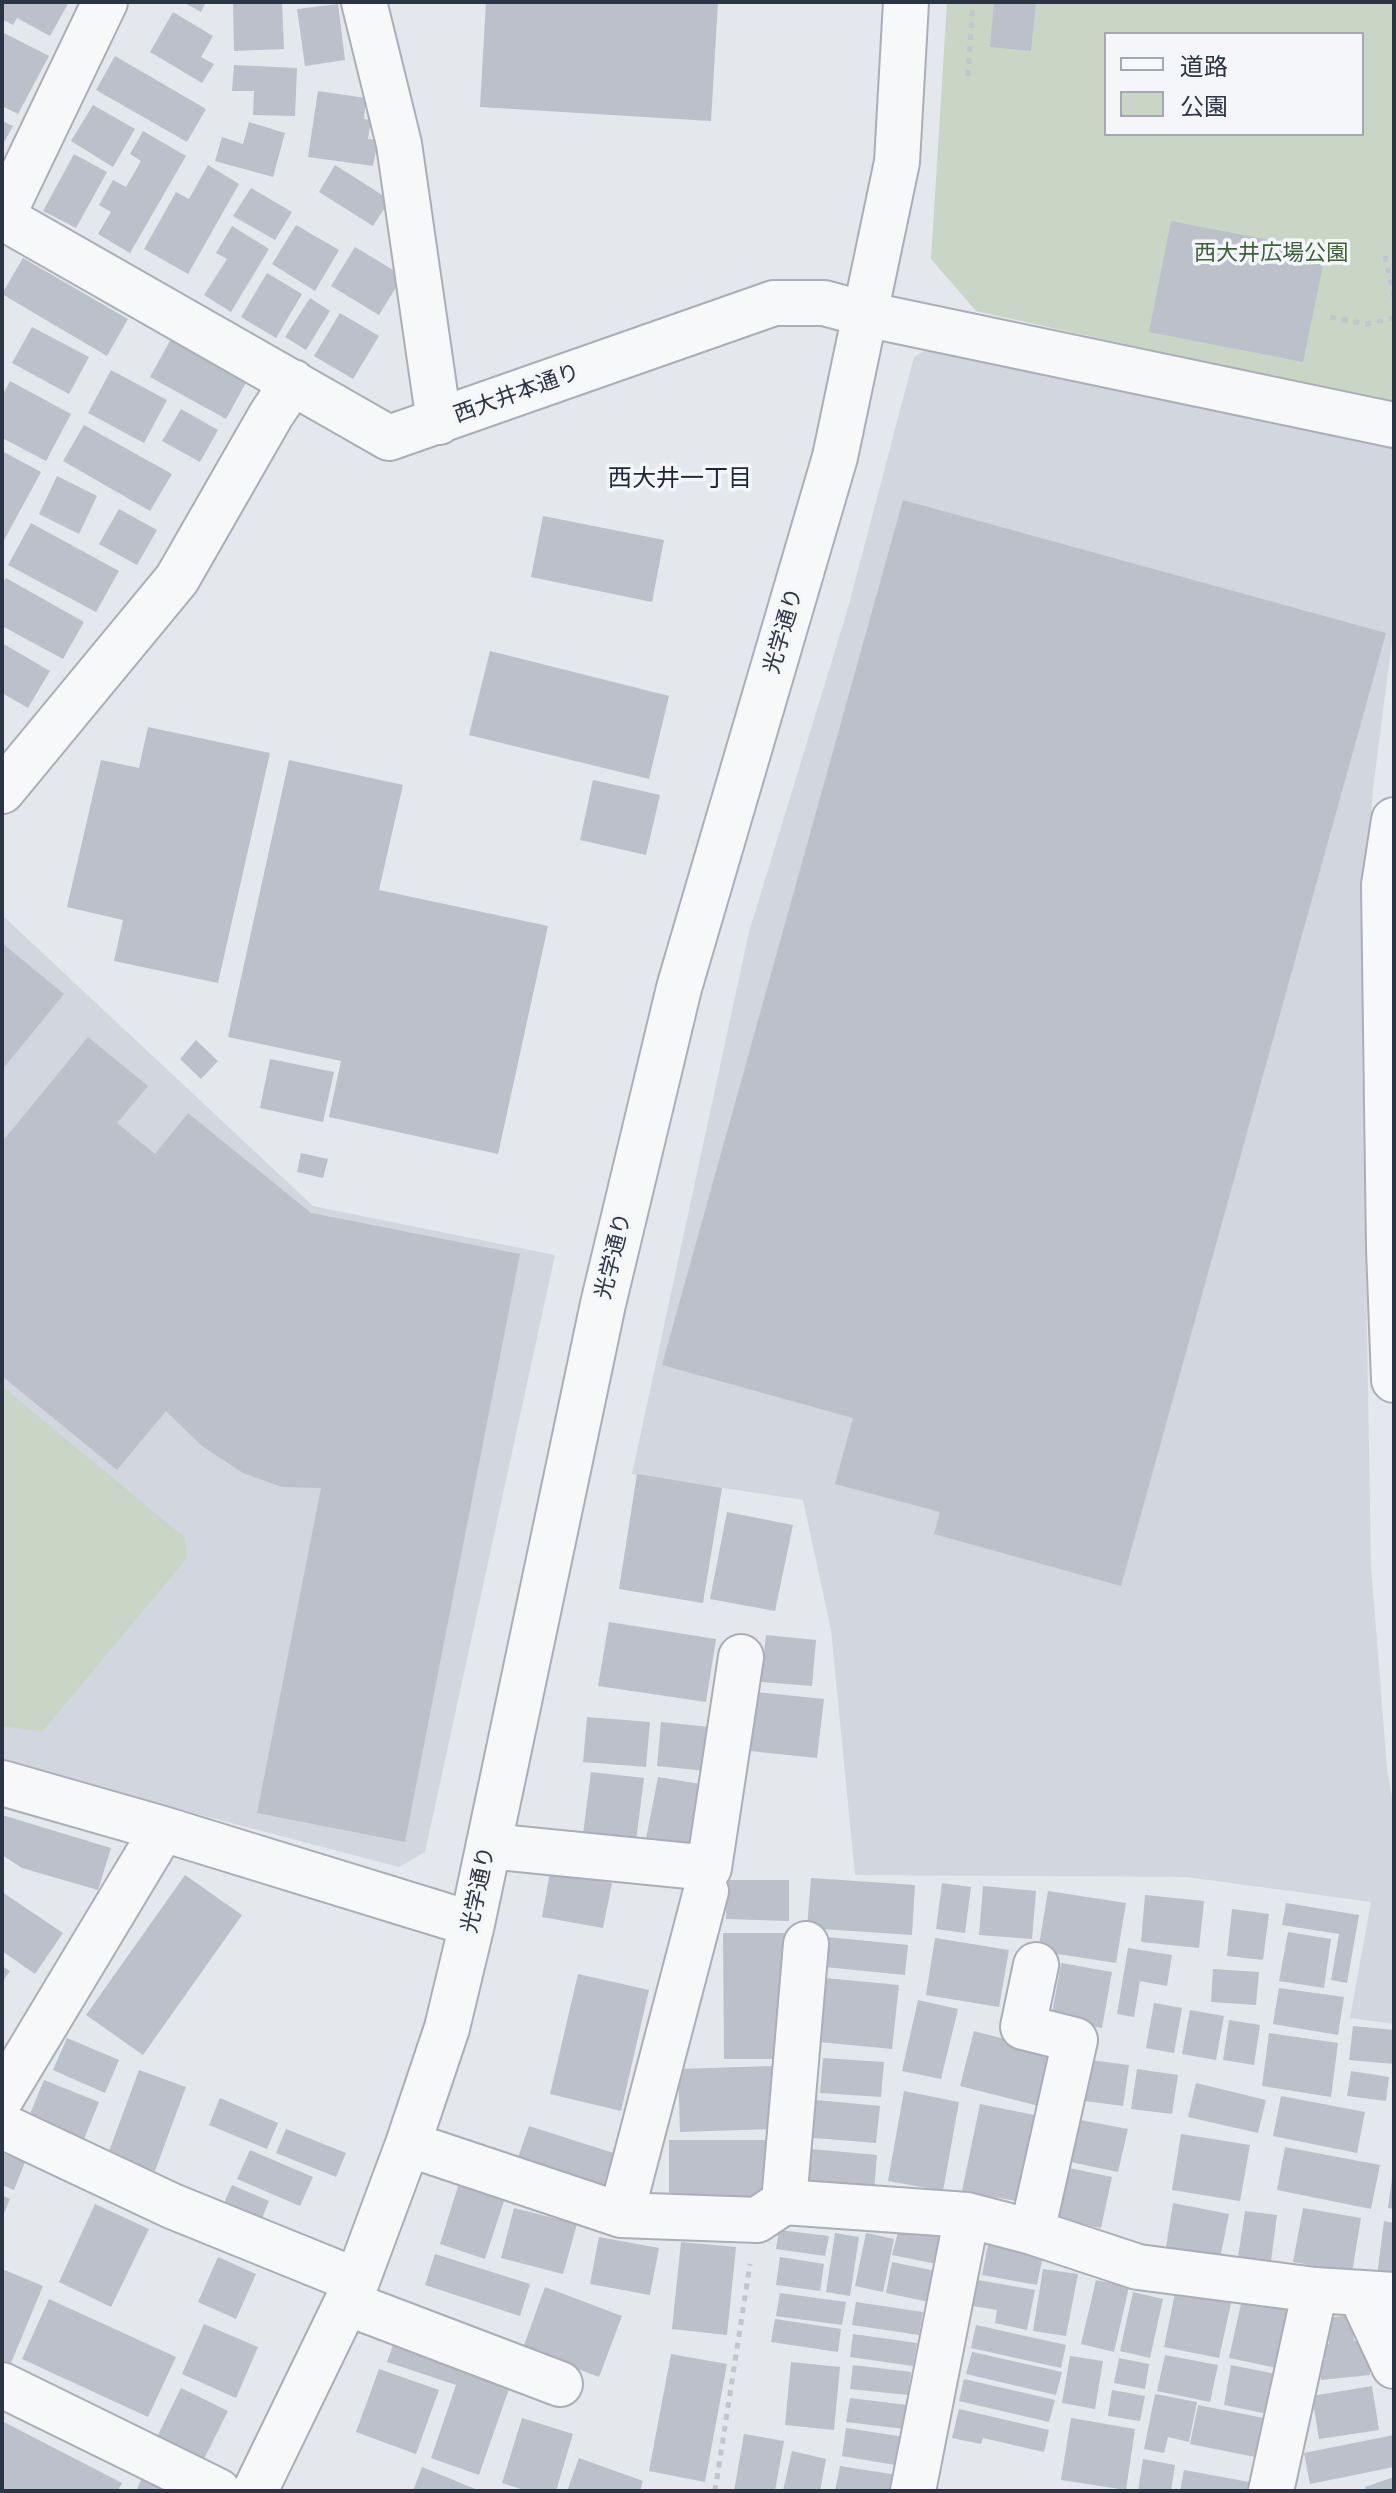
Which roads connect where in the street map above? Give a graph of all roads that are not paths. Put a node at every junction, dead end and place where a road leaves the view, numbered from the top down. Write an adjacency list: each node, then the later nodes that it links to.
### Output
1 (105, 2): 4 (street)
2 (364, 2): 7 (street, 西大井本通り)
3 (906, 2): 5 (street, 光学通り)
4 (2, 217): 6 (street)
5 (865, 314): 7 (street, 西大井本通り); 8 (street, 西大井本通り); 17 (street, 光学通り)
6 (293, 382): 7 (street); 9 (street)
7 (439, 422)
8 (1394, 425)
9 (2, 791)
10 (1394, 820): 11 (street)
11 (1389, 886): 12 (street)
12 (1392, 1250): 13 (street)
13 (1394, 1380)
14 (741, 1657): 17 (street)
15 (2, 1783): 16 (street)
16 (163, 1829): 19 (street); 22 (street)
17 (489, 1846): 19 (street, 光学通り)
18 (706, 1891): 26 (street)
19 (472, 1924): 24 (street, 光学通り)
20 (806, 1944): 25 (street)
21 (1036, 1965): 28 (street)
22 (2, 2097)
23 (2, 2126): 30 (street)
24 (408, 2144): 26 (street); 30 (street, 光学通り)
25 (771, 2211): 26 (street); 27 (street)
26 (621, 2215)
27 (967, 2215): 28 (street); 37 (street)
28 (1032, 2232): 29 (street)
29 (1315, 2290): 31 (street); 38 (street)
30 (352, 2292): 33 (street); 36 (street, 光学通り)
31 (1377, 2294): 32 (street)
32 (1394, 2366)
33 (560, 2384)
34 (2, 2385): 35 (street)
35 (218, 2491)
36 (255, 2491)
37 (913, 2491)
38 (1271, 2491)

